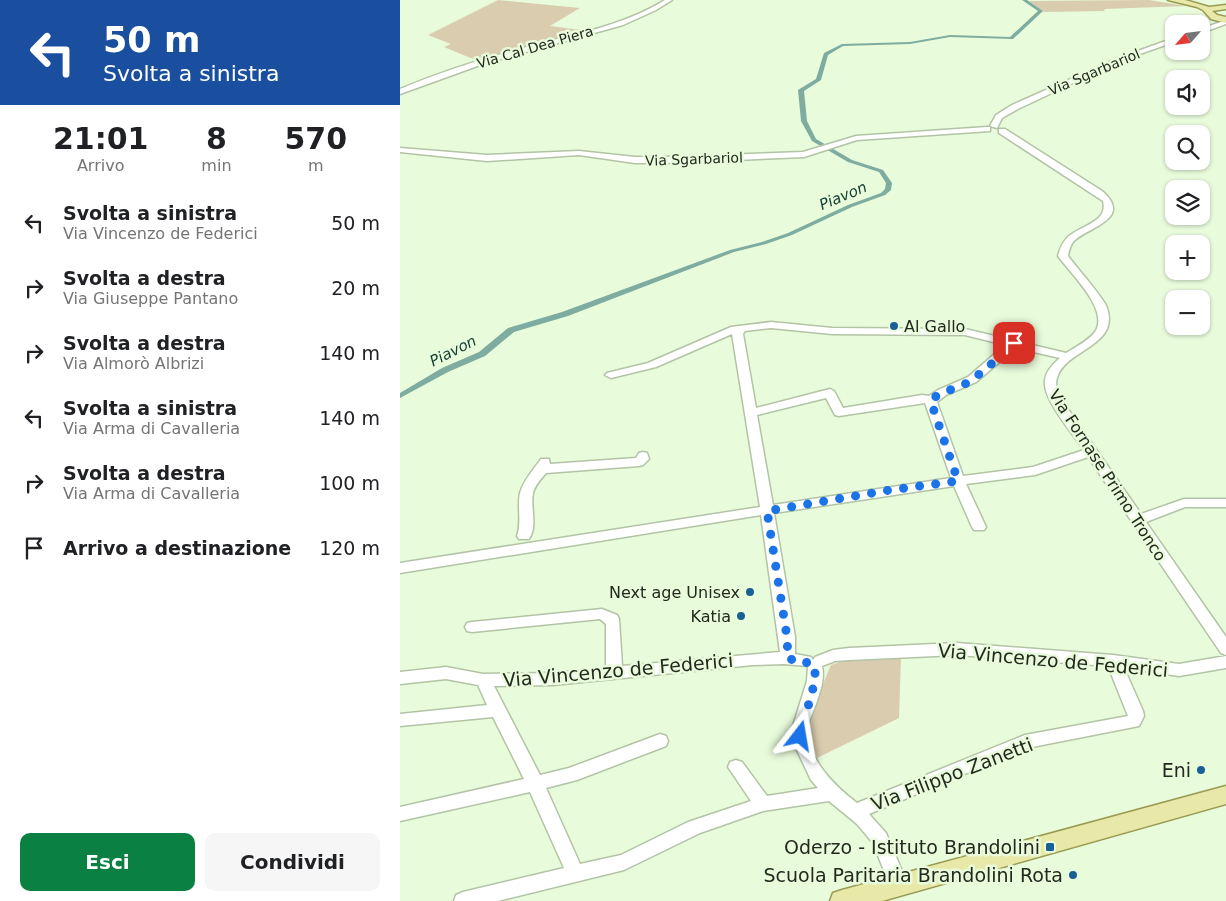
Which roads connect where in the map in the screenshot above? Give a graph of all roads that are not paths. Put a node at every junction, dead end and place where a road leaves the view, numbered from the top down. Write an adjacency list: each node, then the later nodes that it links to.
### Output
1 (669, 0): 9 (street, Via Cal Dea Piera)
2 (1172, 0): 3 (main road)
3 (1199, 5): 4 (main road); 5 (main road)
4 (1224, 7): 5 (main road)
5 (1212, 17): 6 (street); 7 (main road)
6 (1210, 20)
7 (1226, 21)
8 (1165, 43): 10 (street, Via Sgarbariol)
9 (400, 92)
10 (994, 129): 11 (street, Via Sgarbariol); 14 (street, Via Fornase Primo Tronco)
11 (400, 150)
12 (741, 329): 13 (street); 15 (street); 17 (street)
13 (1014, 343): 14 (street); 16 (street)
14 (1068, 357): 18 (street, Via Fornase Primo Tronco)
15 (611, 375)
16 (932, 400): 17 (street); 20 (street)
17 (752, 413): 22 (street)
18 (1091, 452): 20 (street); 23 (street, Via Fornase Primo Tronco)
19 (643, 456): 25 (street)
20 (958, 481): 22 (street); 24 (street)
21 (1226, 503): 23 (street)
22 (767, 511): 25 (street); 29 (street)
23 (1138, 520): 28 (street, Via Fornase Primo Tronco)
24 (979, 527)
25 (528, 540): 26 (street)
26 (400, 568)
27 (472, 627): 33 (street)
28 (1226, 649)
29 (788, 659): 32 (street, Via Vincenzo de Federici); 33 (street, Via Vincenzo de Federici)
30 (1113, 661): 31 (street, Via Vincenzo de Federici); 32 (street, Via Vincenzo de Federici); 44 (street, Via Filippo Zanetti)
31 (1226, 662)
32 (814, 663): 41 (street)
33 (614, 674): 35 (street, Via Vincenzo de Federici)
34 (400, 678): 35 (street, Via Vincenzo de Federici)
35 (483, 680): 36 (street)
36 (497, 710): 37 (street); 40 (street)
37 (400, 720)
38 (660, 741): 40 (street)
39 (736, 767): 43 (street)
40 (535, 783): 45 (street); 46 (street)
41 (832, 793): 43 (street); 44 (street)
42 (1225, 795): 47 (main road)
43 (763, 804): 46 (street)
44 (854, 812): 47 (street)
45 (400, 814)
46 (575, 873): 48 (street)
47 (899, 885): 49 (main road)
48 (462, 901)
49 (842, 901)

